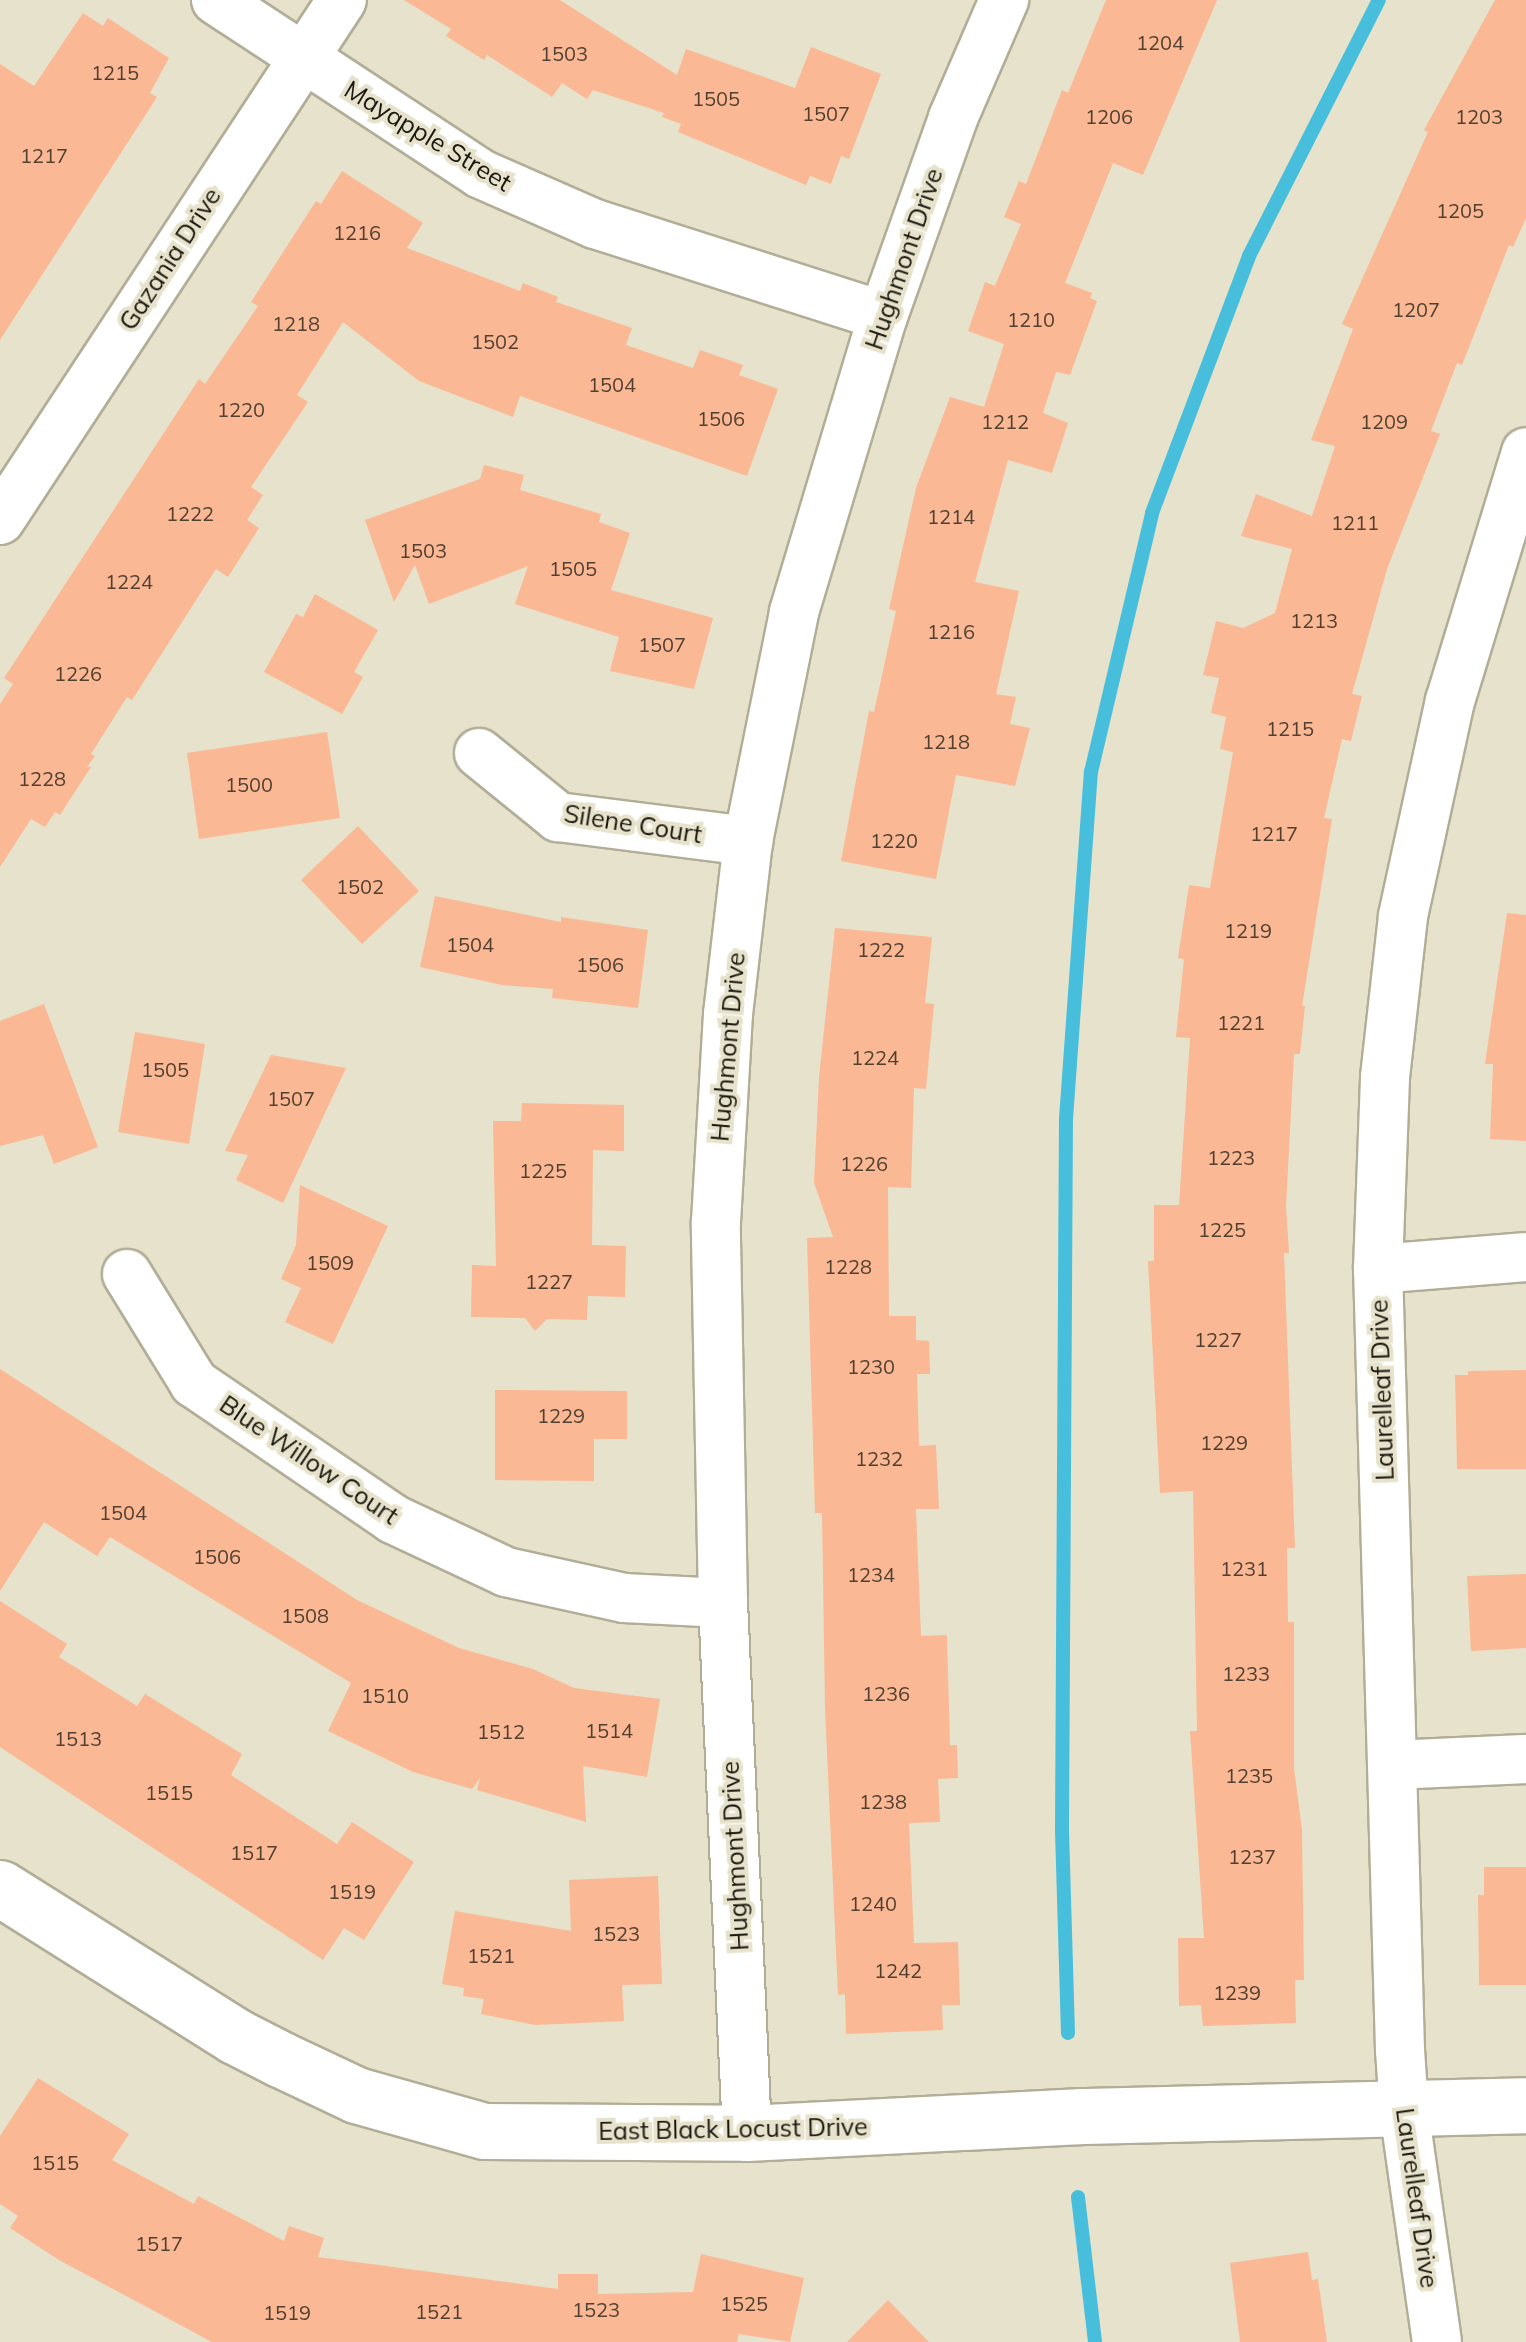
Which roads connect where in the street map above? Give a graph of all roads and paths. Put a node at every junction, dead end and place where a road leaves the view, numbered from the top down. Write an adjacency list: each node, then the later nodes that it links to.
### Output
1 (216, 0): 4 (street, Mayapple Street)
2 (342, 0): 4 (street, Gazania Drive)
3 (1004, 0): 5 (street, Hughmont Drive)
4 (302, 59): 5 (street, Mayapple Street); 7 (street, Gazania Drive)
5 (884, 316): 10 (street, Hughmont Drive)
6 (1526, 452): 8 (street, Laurelleaf Drive)
7 (0, 520)
8 (1509, 560): 12 (street, Laurelleaf Drive)
9 (479, 754): 10 (street, Silene Court)
10 (748, 841): 14 (street, Hughmont Drive)
11 (1526, 1257): 12 (street)
12 (1378, 1269): 16 (street, Laurelleaf Drive)
13 (127, 1274): 14 (street, Blue Willow Court)
14 (723, 1603): 20 (street, Hughmont Drive)
15 (1526, 1759): 16 (street)
16 (1394, 1765): 19 (street, Laurelleaf Drive)
17 (0, 1888): 20 (street, East Black Locust Drive)
18 (1526, 2105): 19 (street, East Black Locust Drive)
19 (1404, 2110): 20 (street, East Black Locust Drive); 21 (street, Laurelleaf Drive)
20 (747, 2133)
21 (1438, 2342)

